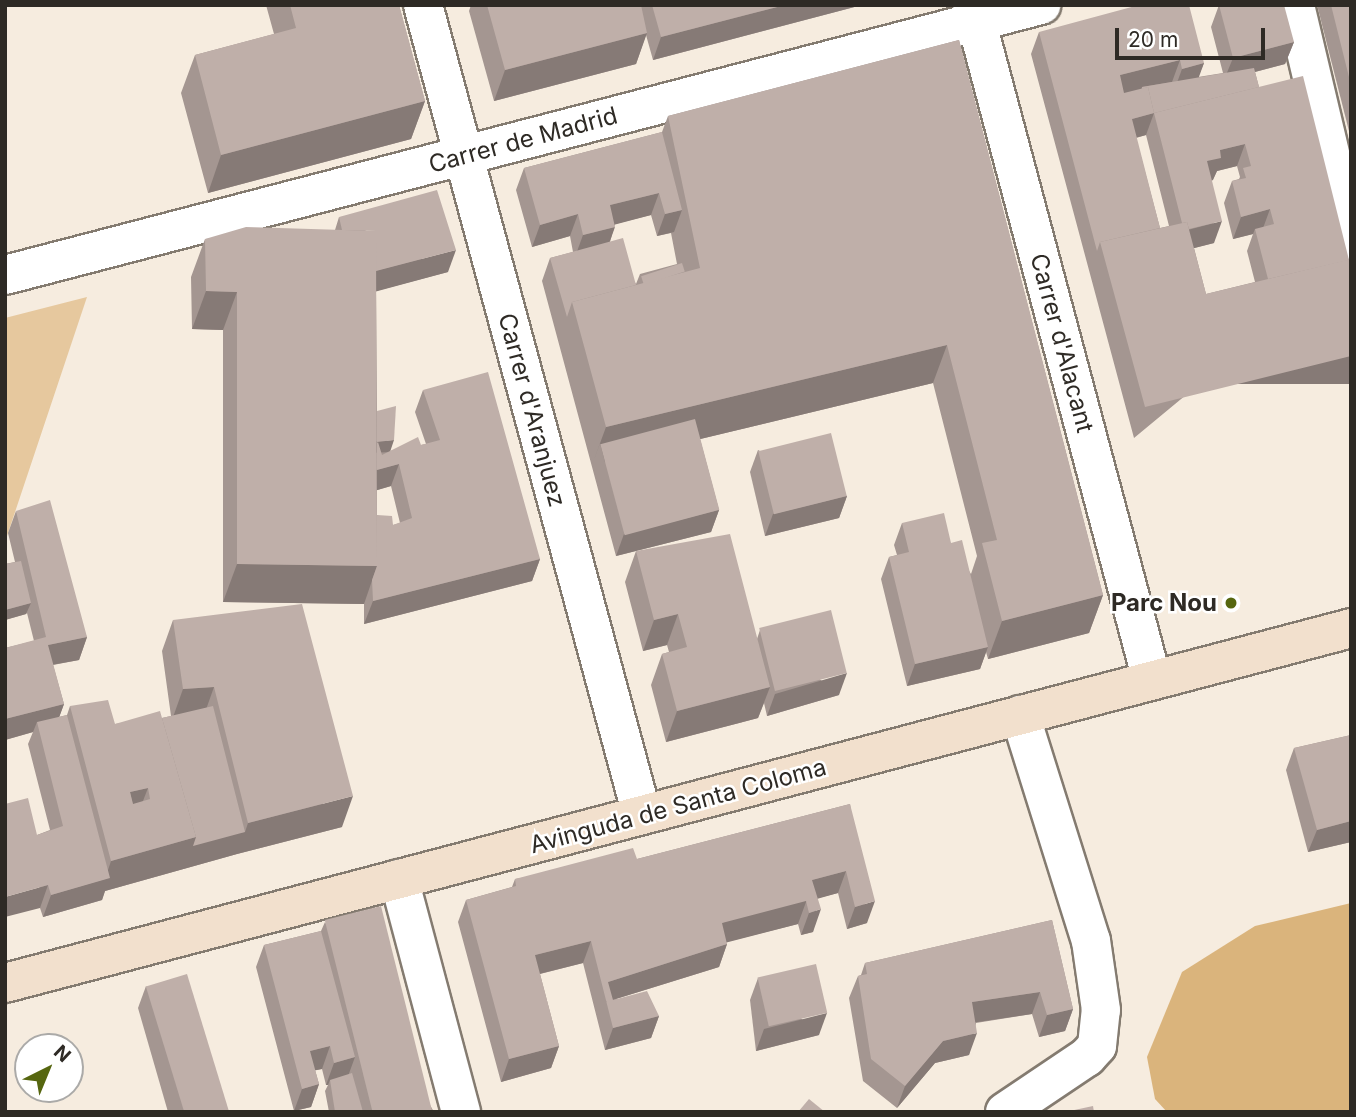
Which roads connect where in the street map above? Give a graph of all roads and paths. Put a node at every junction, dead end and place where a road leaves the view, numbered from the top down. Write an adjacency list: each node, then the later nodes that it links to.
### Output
1 (423, 5): 5 (street, Carrer d'Aranjuez)
2 (1041, 5): 4 (street, Carrer de Madrid)
3 (1295, 5): 6 (street)
4 (974, 14): 5 (street, Carrer de Madrid); 9 (street, Carrer d'Alacant)
5 (464, 155): 7 (street, Carrer de Madrid); 11 (street, Carrer d'Aranjuez)
6 (1351, 241)
7 (5, 275)
8 (1351, 628): 9 (main road, Avinguda de Santa Coloma)
9 (1152, 680): 10 (main road, Avinguda de Santa Coloma)
10 (1020, 715): 11 (main road, Avinguda de Santa Coloma); 15 (street)
11 (642, 815): 12 (main road, Avinguda de Santa Coloma)
12 (399, 879): 13 (main road, Avinguda de Santa Coloma); 14 (street)
13 (5, 983)
14 (461, 1112)
15 (1005, 1112)

